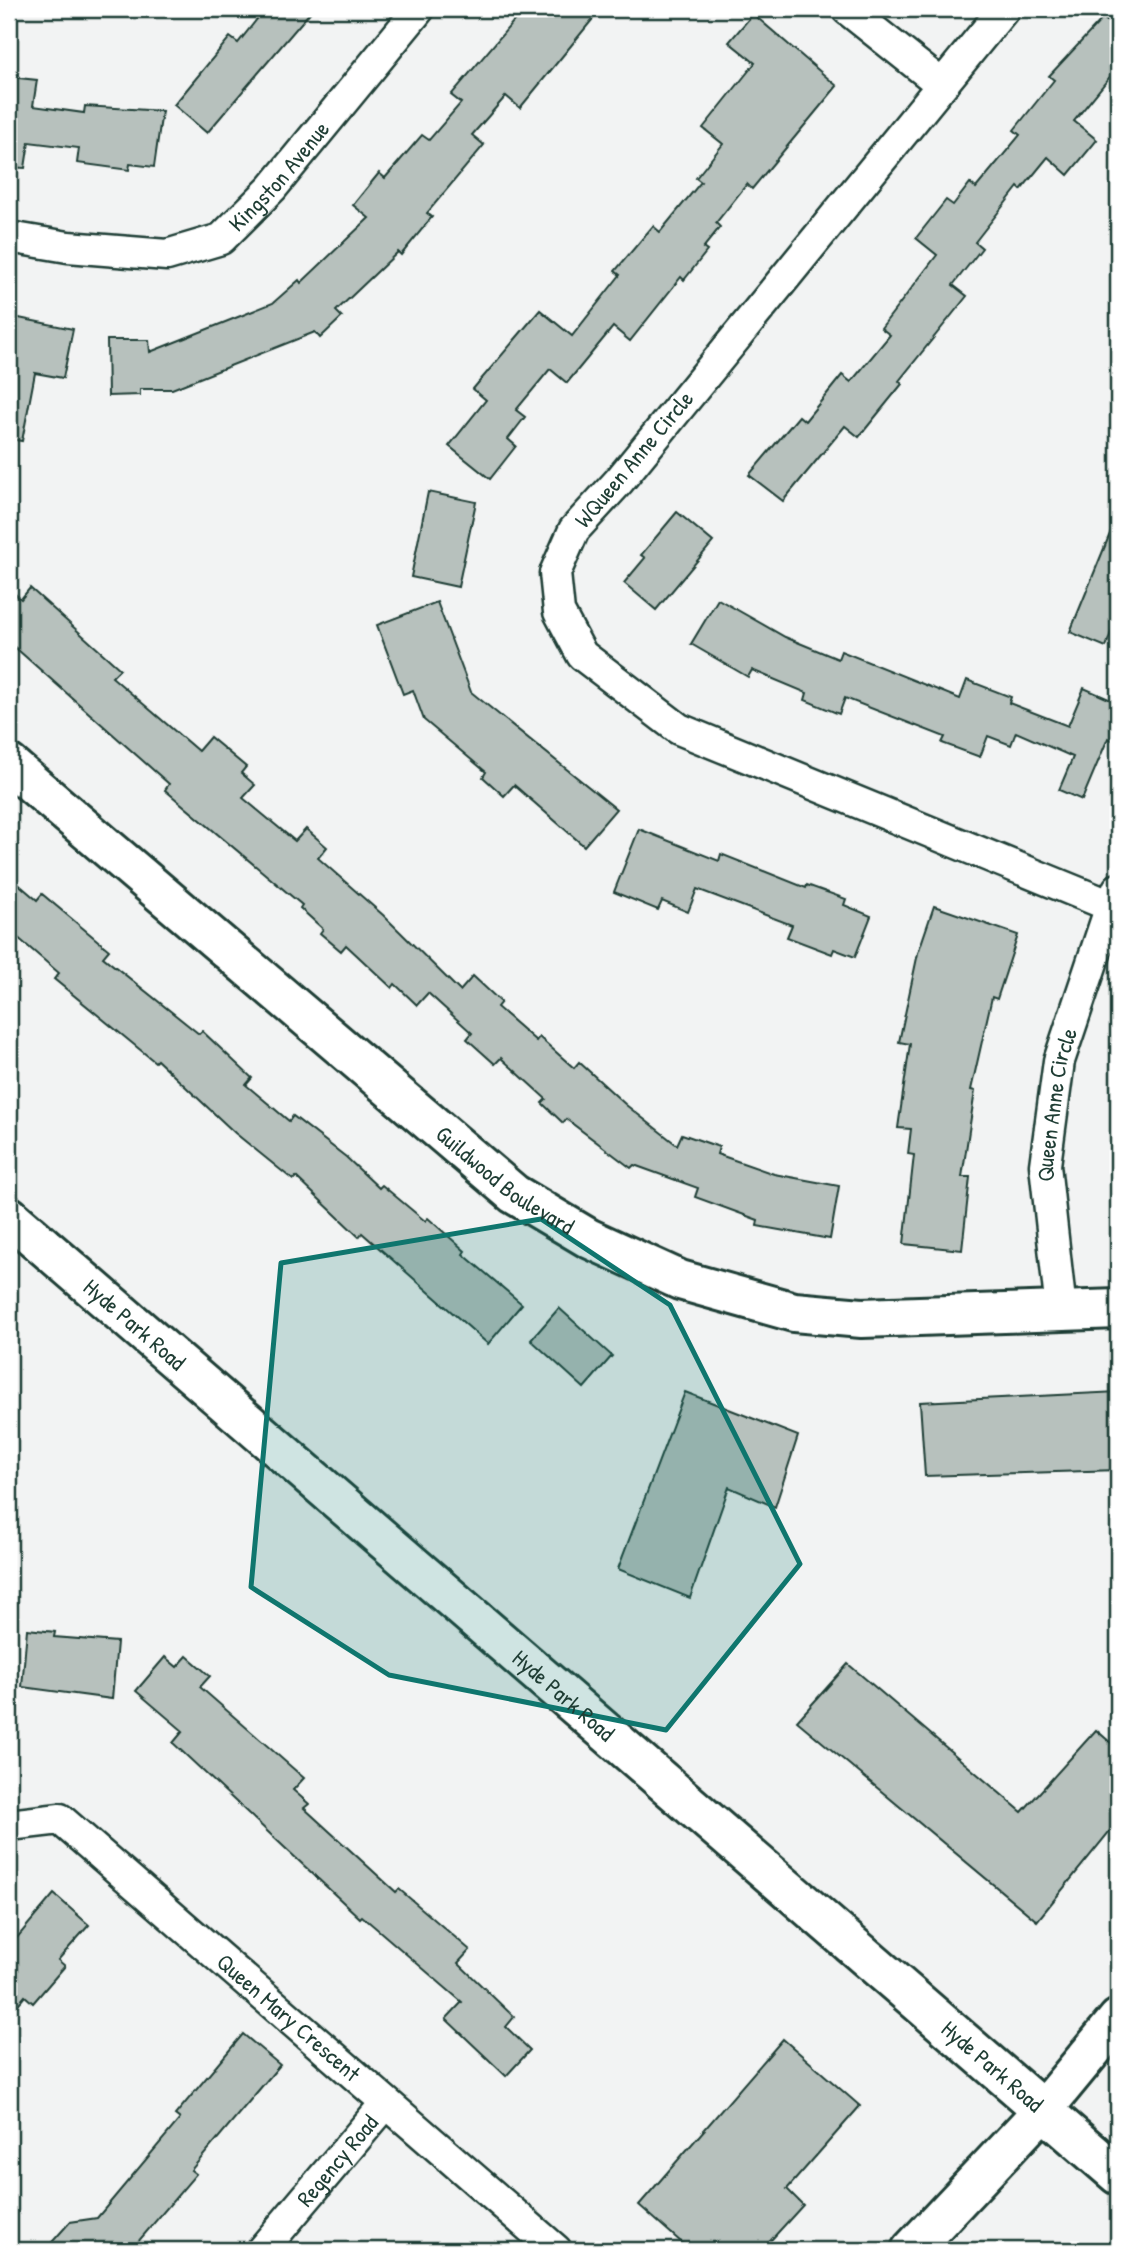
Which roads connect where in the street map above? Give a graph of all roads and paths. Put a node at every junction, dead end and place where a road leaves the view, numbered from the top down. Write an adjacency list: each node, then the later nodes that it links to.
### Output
1 (419, 9): 5 (street, Kingston Avenue)
2 (848, 9): 4 (street)
3 (1004, 9): 4 (street, WQueen Anne Circle)
4 (941, 85): 7 (street, WQueen Anne Circle)
5 (9, 237)
6 (9, 764): 10 (street, Guildwood Boulevard)
7 (1115, 898): 10 (street, Queen Anne Circle)
8 (9, 1216): 14 (street, Hyde Park Road)
9 (1118, 1308): 10 (street, Guildwood Boulevard)
10 (1061, 1311)
11 (9, 1825): 13 (street, Queen Mary Crescent)
12 (1118, 2019): 14 (street)
13 (386, 2103): 16 (street, Regency Road); 17 (street, Queen Mary Crescent)
14 (1042, 2111): 15 (street, Hyde Park Road); 18 (street)
15 (1118, 2175)
16 (262, 2250)
17 (556, 2250)
18 (911, 2250)

